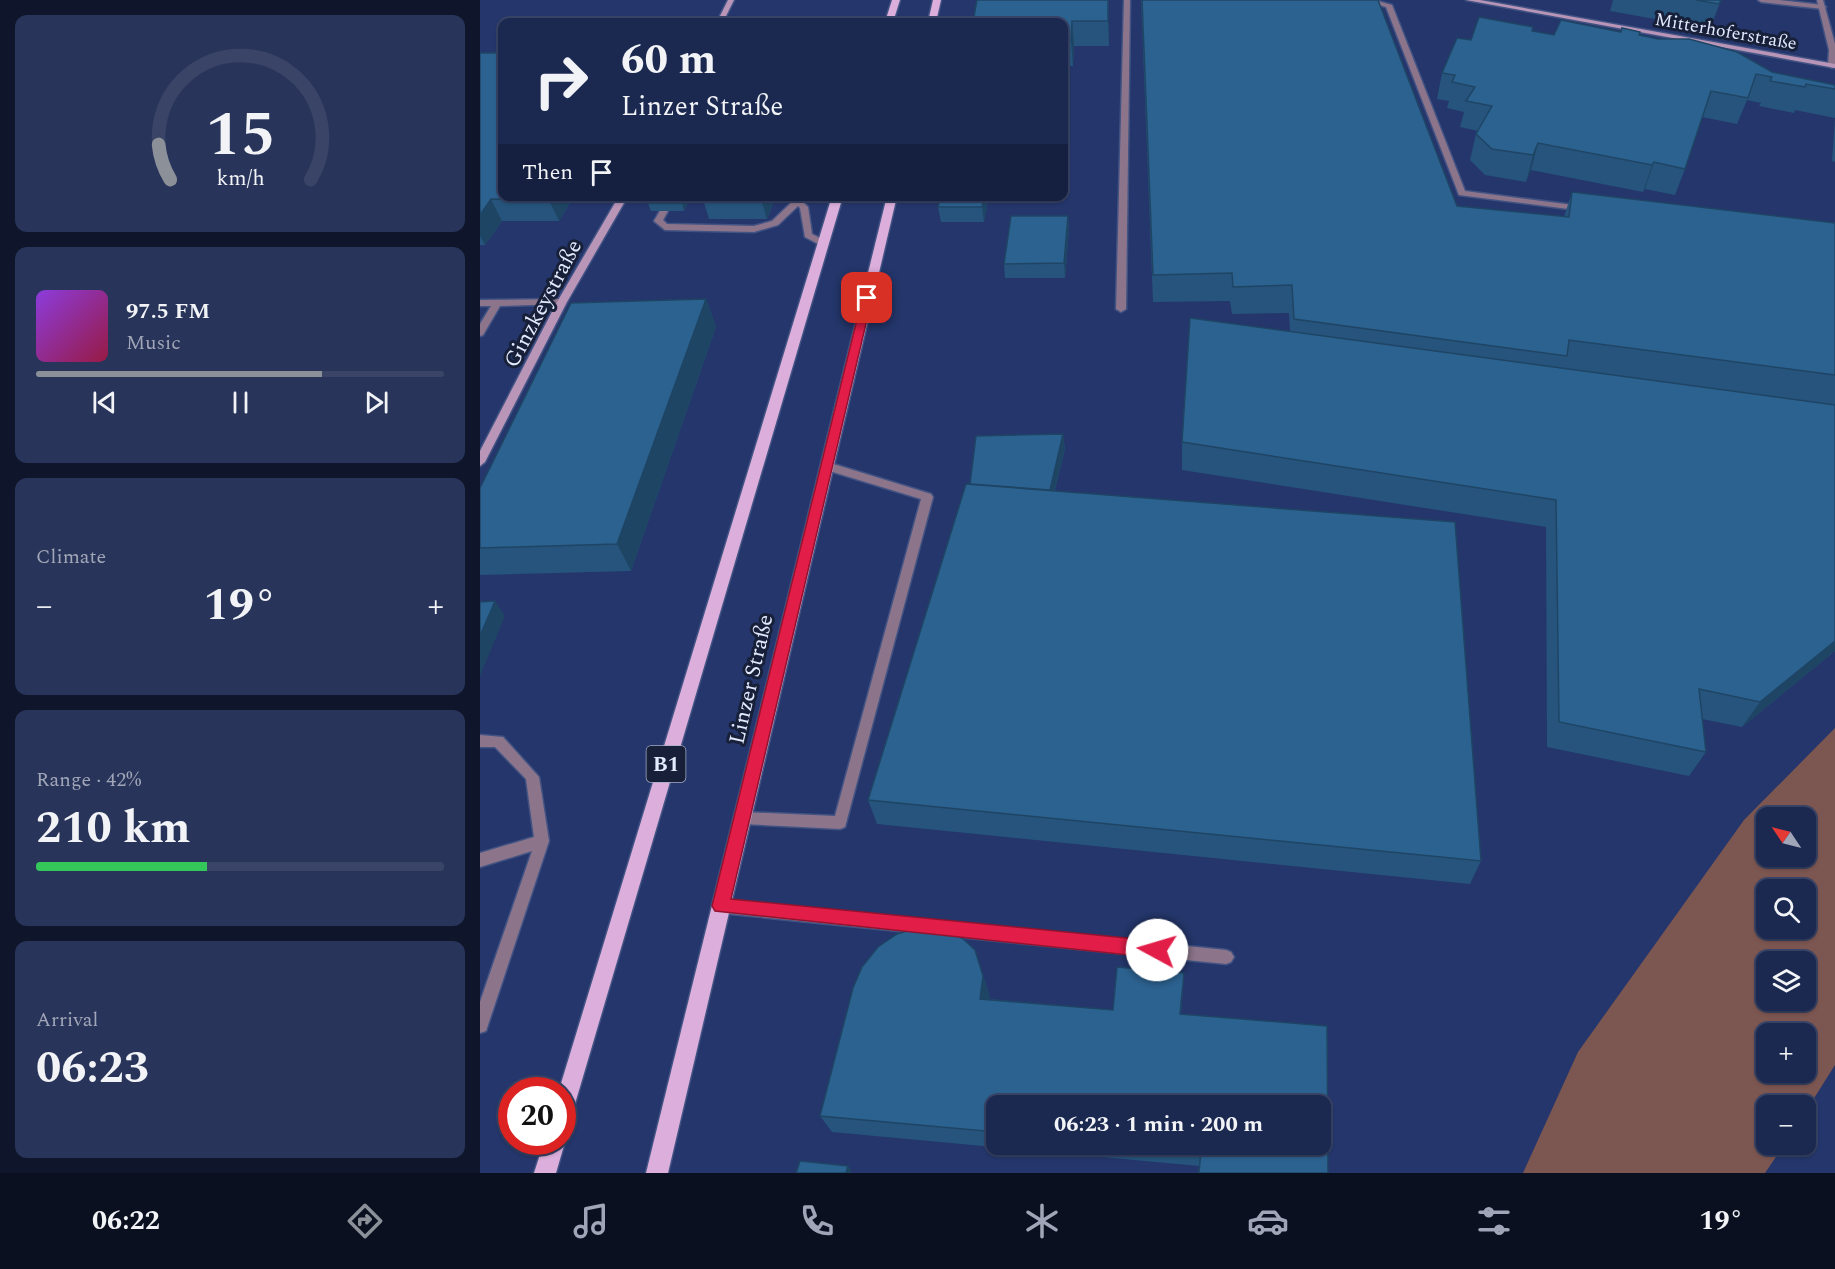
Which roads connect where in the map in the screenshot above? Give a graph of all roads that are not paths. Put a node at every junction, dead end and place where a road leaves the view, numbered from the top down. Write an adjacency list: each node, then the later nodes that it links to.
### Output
1 (731, 0): 9 (street)
2 (896, 0): 10 (main road)
3 (937, 0): 11 (main road)
4 (1127, 0): 24 (street)
5 (1363, 0): 18 (street)
6 (1469, 0): 12 (street, Mitterhoferstraße)
7 (1761, 0): 8 (street)
8 (1822, 4): 12 (street)
9 (722, 18)
10 (890, 18)
11 (933, 18)
12 (1834, 66)
13 (621, 201): 21 (street, Ginzkeystraße)
14 (793, 201): 19 (street)
15 (797, 201): 20 (street)
16 (837, 201): 20 (main road, B1)
17 (891, 201): 27 (main road, Linzer Straße)
18 (1590, 210)
19 (664, 211)
20 (825, 244): 35 (main road, B1)
21 (562, 302): 23 (street); 26 (street, Ginzkeystraße)
22 (480, 303): 23 (street)
23 (497, 303): 25 (street)
24 (1121, 309)
25 (480, 333)
26 (480, 462)
27 (827, 466): 29 (main road, Linzer Straße); 29 (street)
28 (480, 741): 30 (street)
29 (743, 818): 32 (main road, Linzer Straße)
30 (542, 841): 31 (street); 34 (street)
31 (480, 860)
32 (721, 906): 33 (street); 38 (main road, Linzer Straße)
33 (1226, 957)
34 (480, 1025)
35 (573, 1077)
36 (550, 1155): 37 (main road)
37 (545, 1173)
38 (657, 1173)

